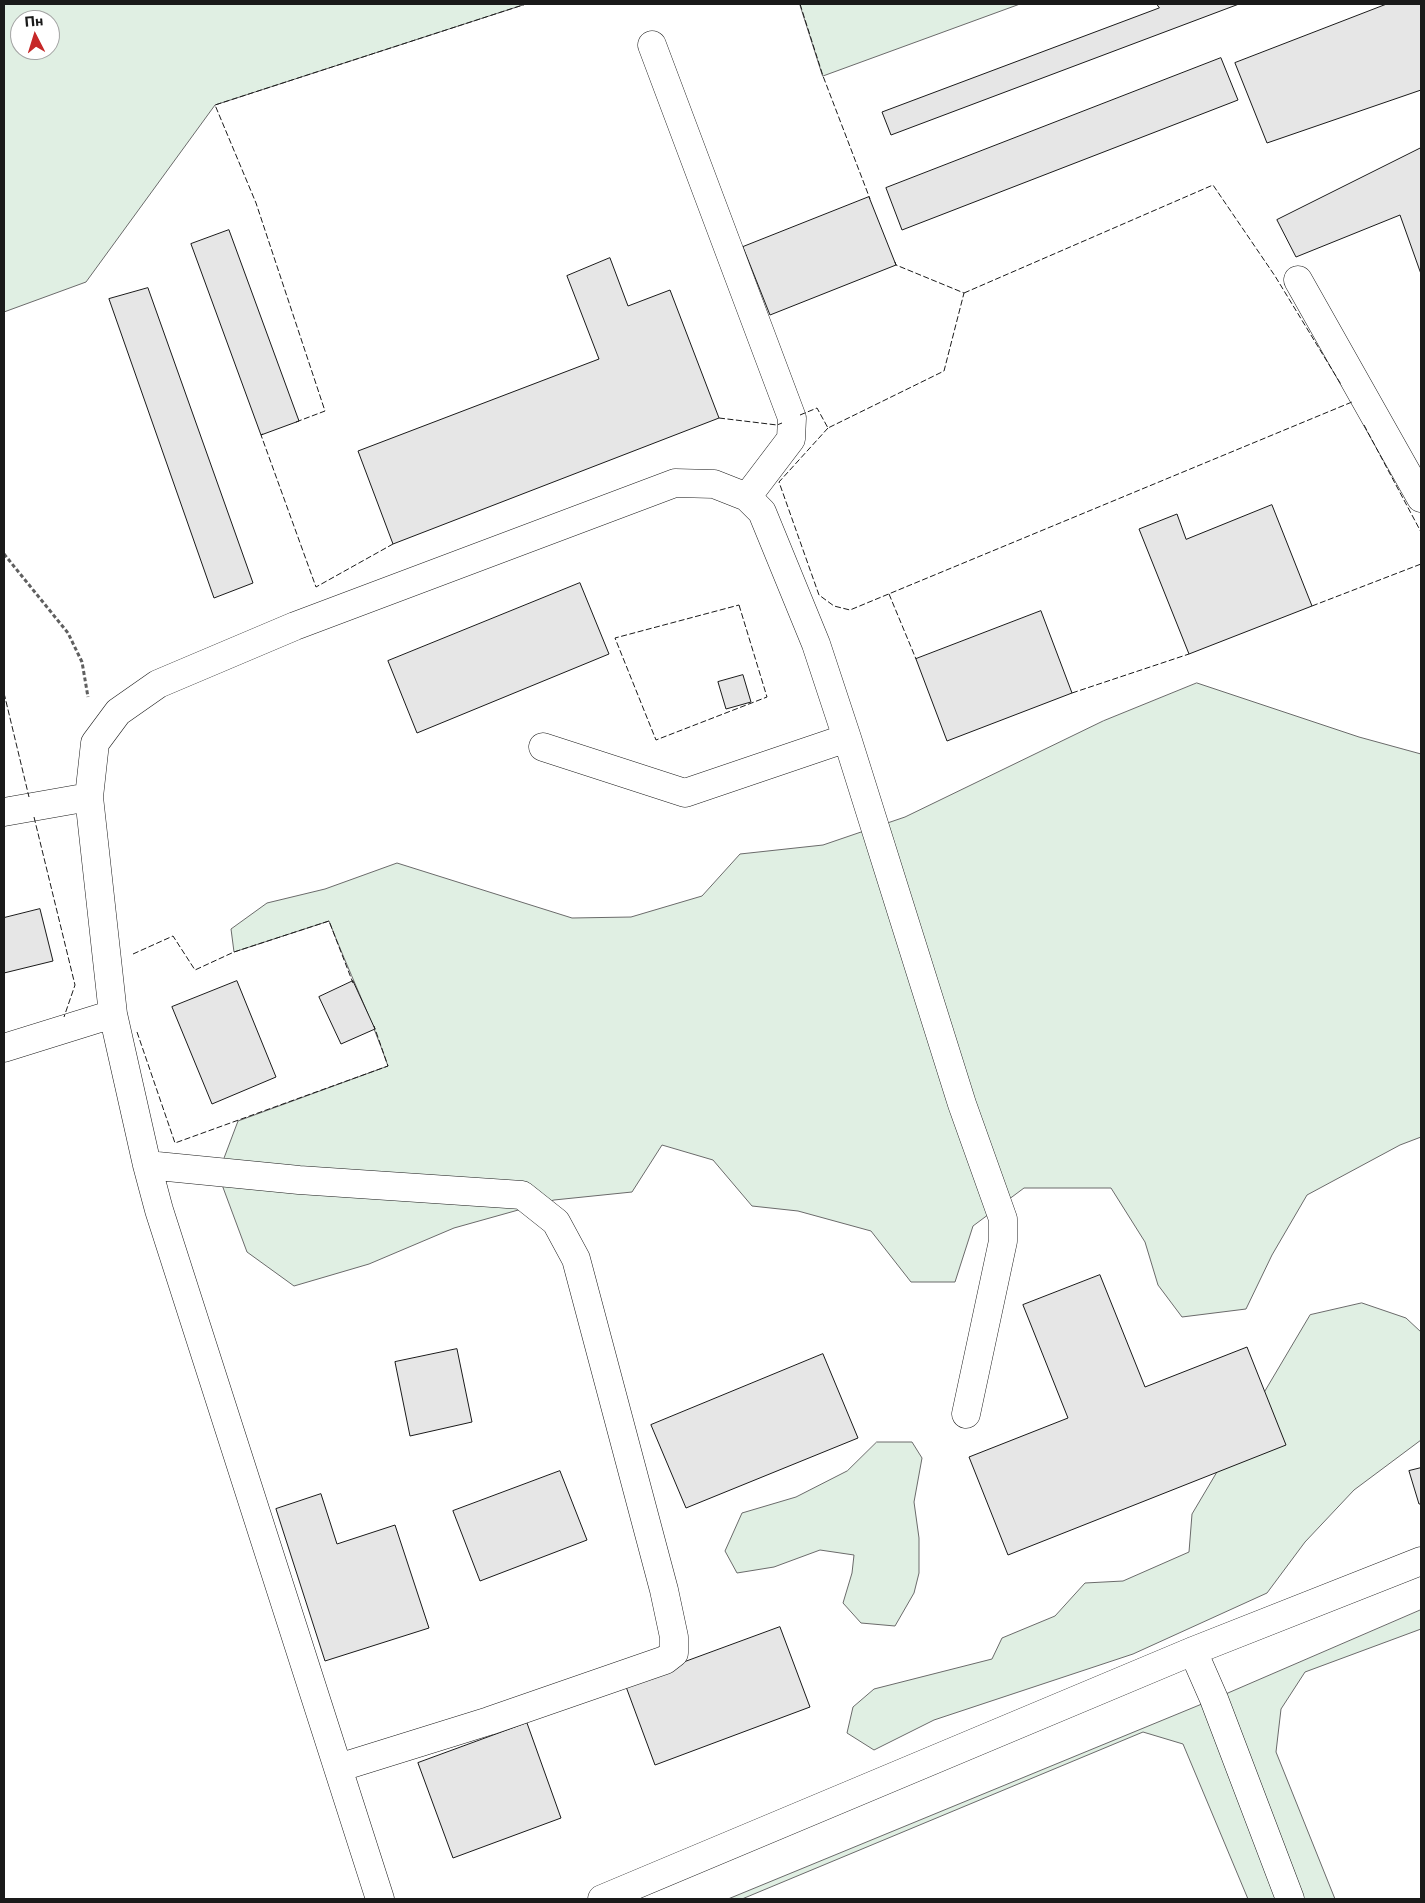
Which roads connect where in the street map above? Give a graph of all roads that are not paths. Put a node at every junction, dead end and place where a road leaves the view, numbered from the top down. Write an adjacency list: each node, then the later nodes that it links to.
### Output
1 (652, 46): 3 (street)
2 (1298, 280): 4 (street)
3 (747, 497): 5 (street); 7 (street)
4 (1421, 498)
5 (847, 738): 6 (street); 12 (street)
6 (543, 747)
7 (89, 797): 8 (street); 9 (street)
8 (4, 812)
9 (113, 1014): 10 (street); 11 (street)
10 (4, 1048)
11 (146, 1165): 15 (street); 15 (street)
12 (966, 1414)
13 (1421, 1560): 14 (street)
14 (1193, 1651): 17 (street); 18 (street)
15 (338, 1768): 16 (street)
16 (380, 1899)
17 (602, 1899)
18 (1290, 1899)

